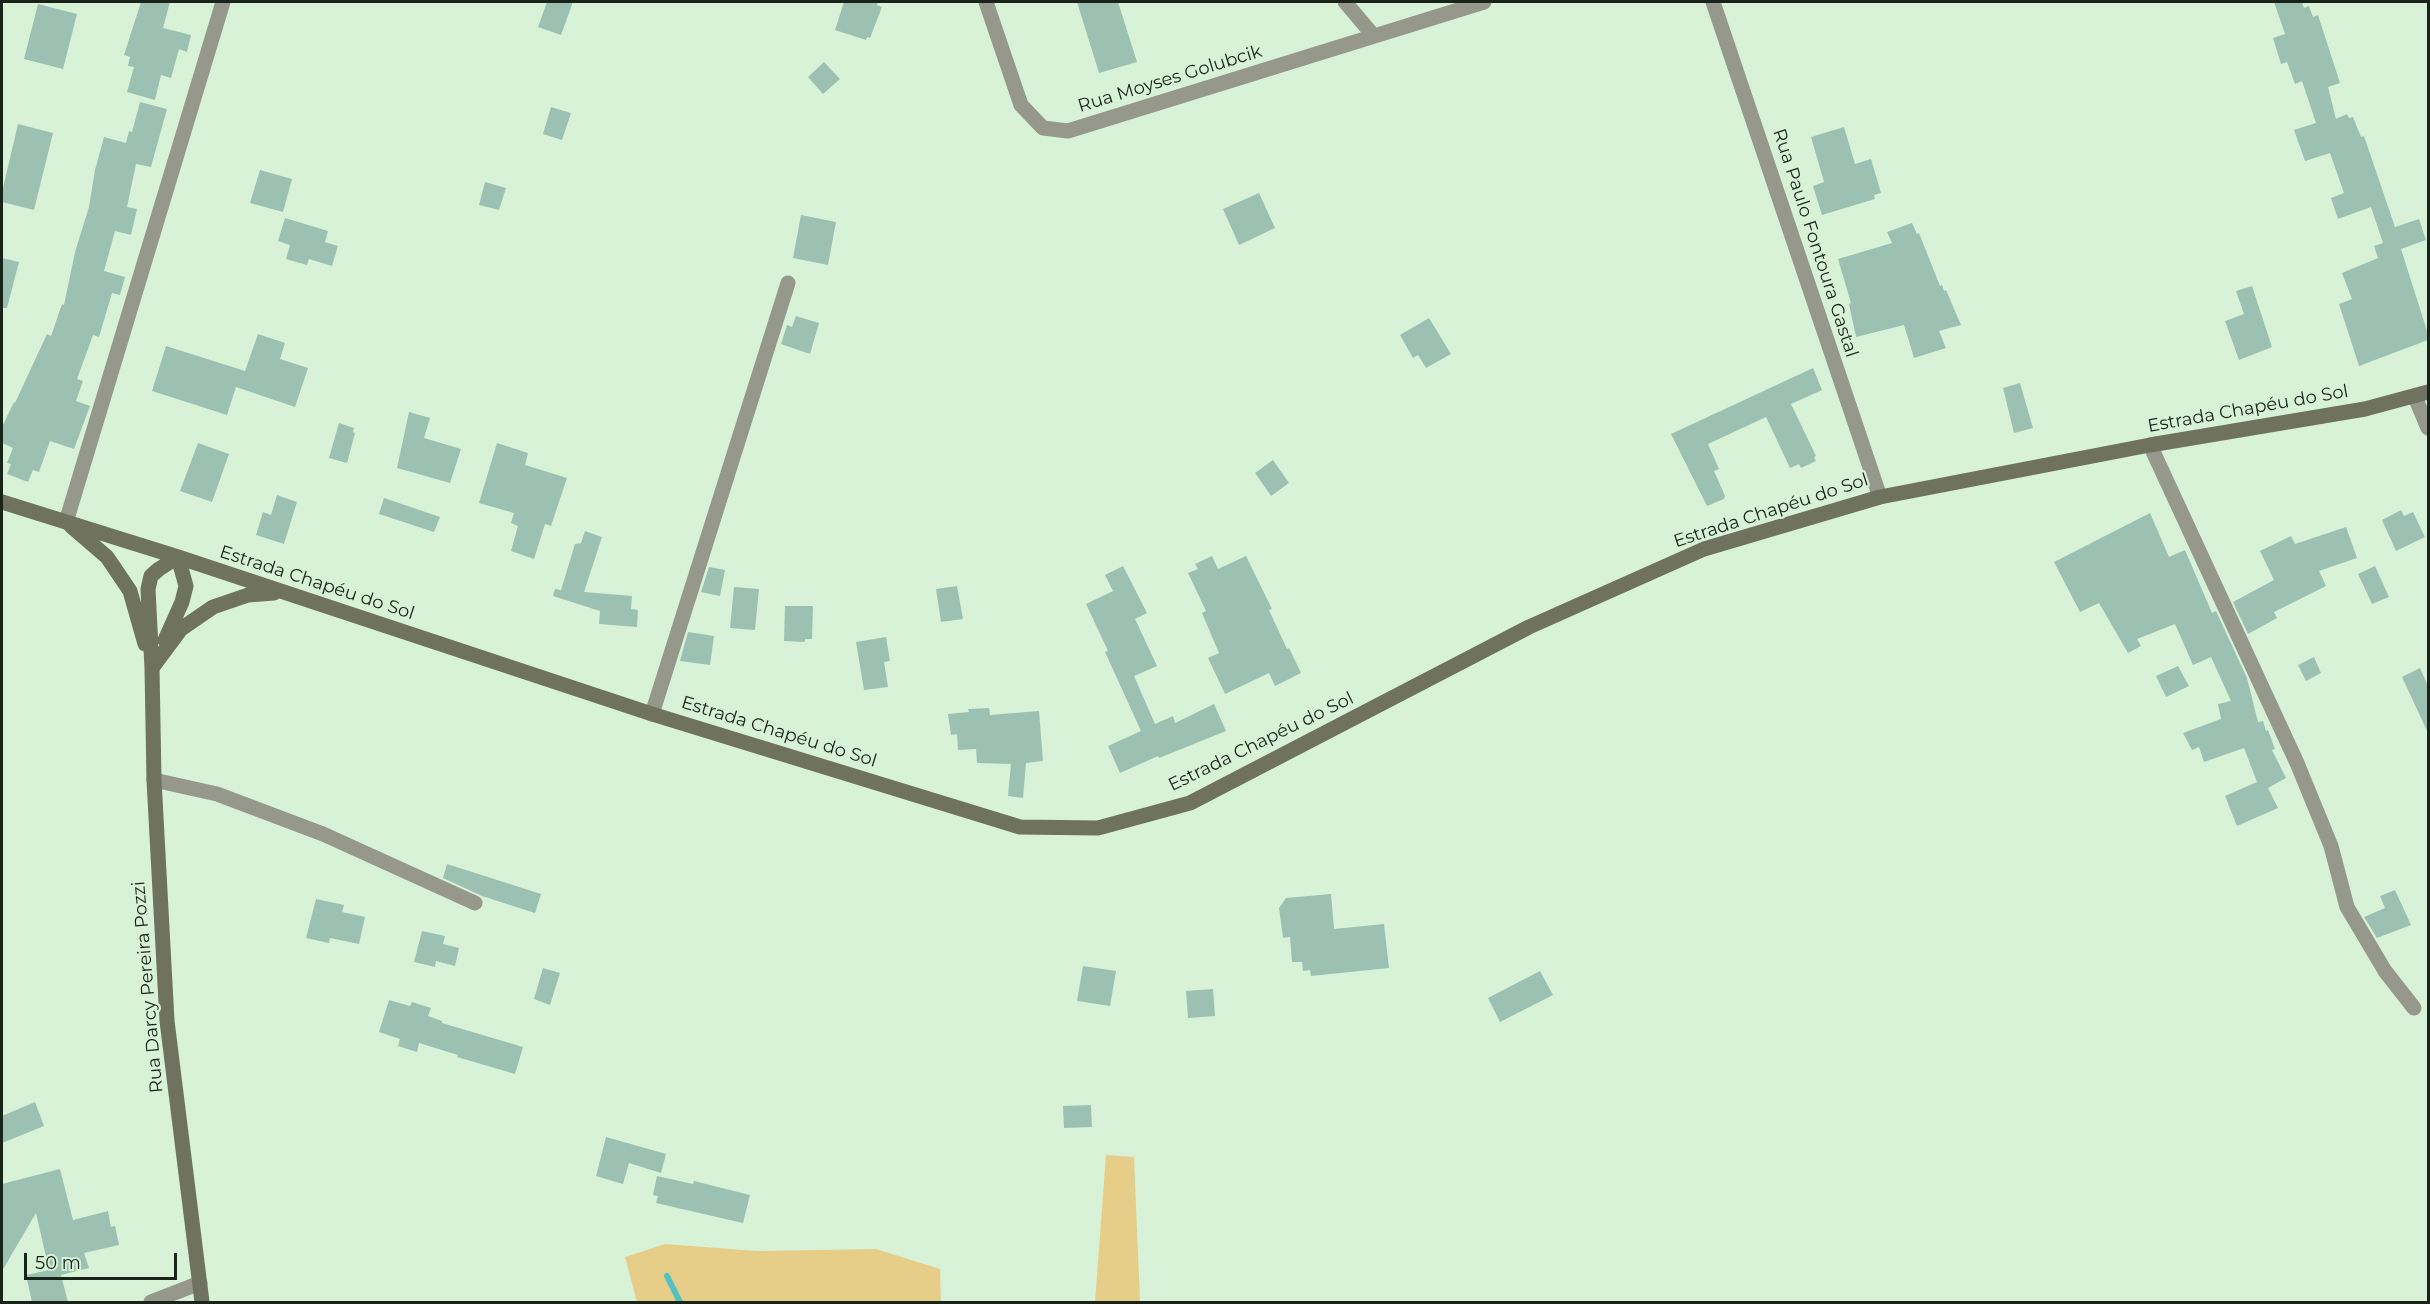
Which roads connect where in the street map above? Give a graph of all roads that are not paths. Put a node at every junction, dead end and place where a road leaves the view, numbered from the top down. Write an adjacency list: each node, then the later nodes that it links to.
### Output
1 (223, 2): 13 (street)
2 (986, 2): 6 (street, Rua Moyses Golubcik)
3 (1345, 2): 6 (street)
4 (1484, 2): 6 (street, Rua Moyses Golubcik)
5 (1713, 2): 11 (street, Rua Paulo Fontoura Gastal)
6 (1373, 35)
7 (788, 283): 17 (street)
8 (2422, 394): 9 (street); 10 (main road, Estrada Chapéu do Sol)
9 (2428, 428)
10 (2150, 445): 11 (main road, Estrada Chapéu do Sol); 20 (street)
11 (1880, 497): 17 (main road, Estrada Chapéu do Sol)
12 (2, 502): 13 (main road, Estrada Chapéu do Sol)
13 (66, 522): 14 (main road, Estrada Chapéu do Sol); 16 (main road)
14 (178, 557): 15 (main road, Estrada Chapéu do Sol); 16 (main road, Rua Darcy Pereira Pozzi); 16 (main road, Rua Darcy Pereira Pozzi)
15 (283, 592): 16 (main road); 17 (main road, Estrada Chapéu do Sol)
16 (152, 668): 18 (main road, Rua Darcy Pereira Pozzi)
17 (652, 714)
18 (153, 780): 19 (street); 21 (main road, Rua Darcy Pereira Pozzi)
19 (475, 903)
20 (2414, 1008)
21 (200, 1283): 22 (street); 23 (main road, Rua Darcy Pereira Pozzi)
22 (151, 1302)
23 (202, 1302)

